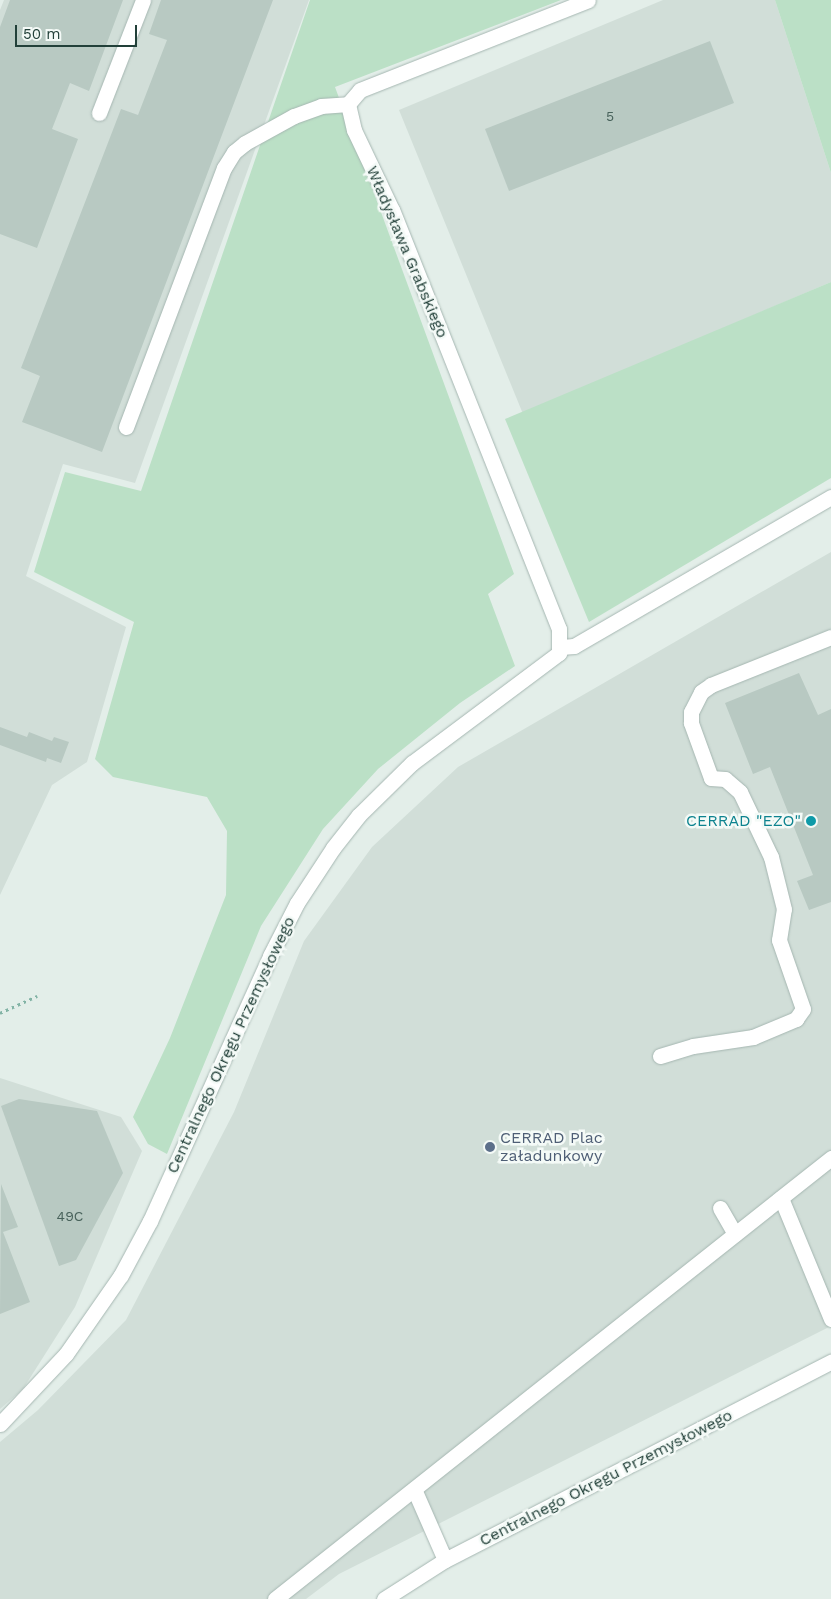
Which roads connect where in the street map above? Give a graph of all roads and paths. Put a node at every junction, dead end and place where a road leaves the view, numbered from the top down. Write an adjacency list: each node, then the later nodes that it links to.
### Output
1 (143, 0): 4 (street)
2 (588, 0): 3 (street)
3 (348, 104): 5 (street); 8 (street, Władysława Grabskiego)
4 (99, 113)
5 (126, 427)
6 (831, 497): 8 (street, Centralnego Okręgu Przemysłowego)
7 (831, 637): 11 (street)
8 (561, 648): 18 (street, Centralnego Okręgu Przemysłowego)
9 (37, 996): 10 (path)
10 (0, 1013)
11 (660, 1056)
12 (831, 1158): 13 (street)
13 (781, 1198): 15 (street); 16 (street)
14 (720, 1208): 15 (street)
15 (735, 1234): 19 (street)
16 (830, 1310)
17 (831, 1362): 20 (street, Centralnego Okręgu Przemysłowego)
18 (0, 1424)
19 (414, 1489): 20 (street); 21 (street)
20 (445, 1560): 22 (street, Centralnego Okręgu Przemysłowego)
21 (275, 1599)
22 (384, 1599)

